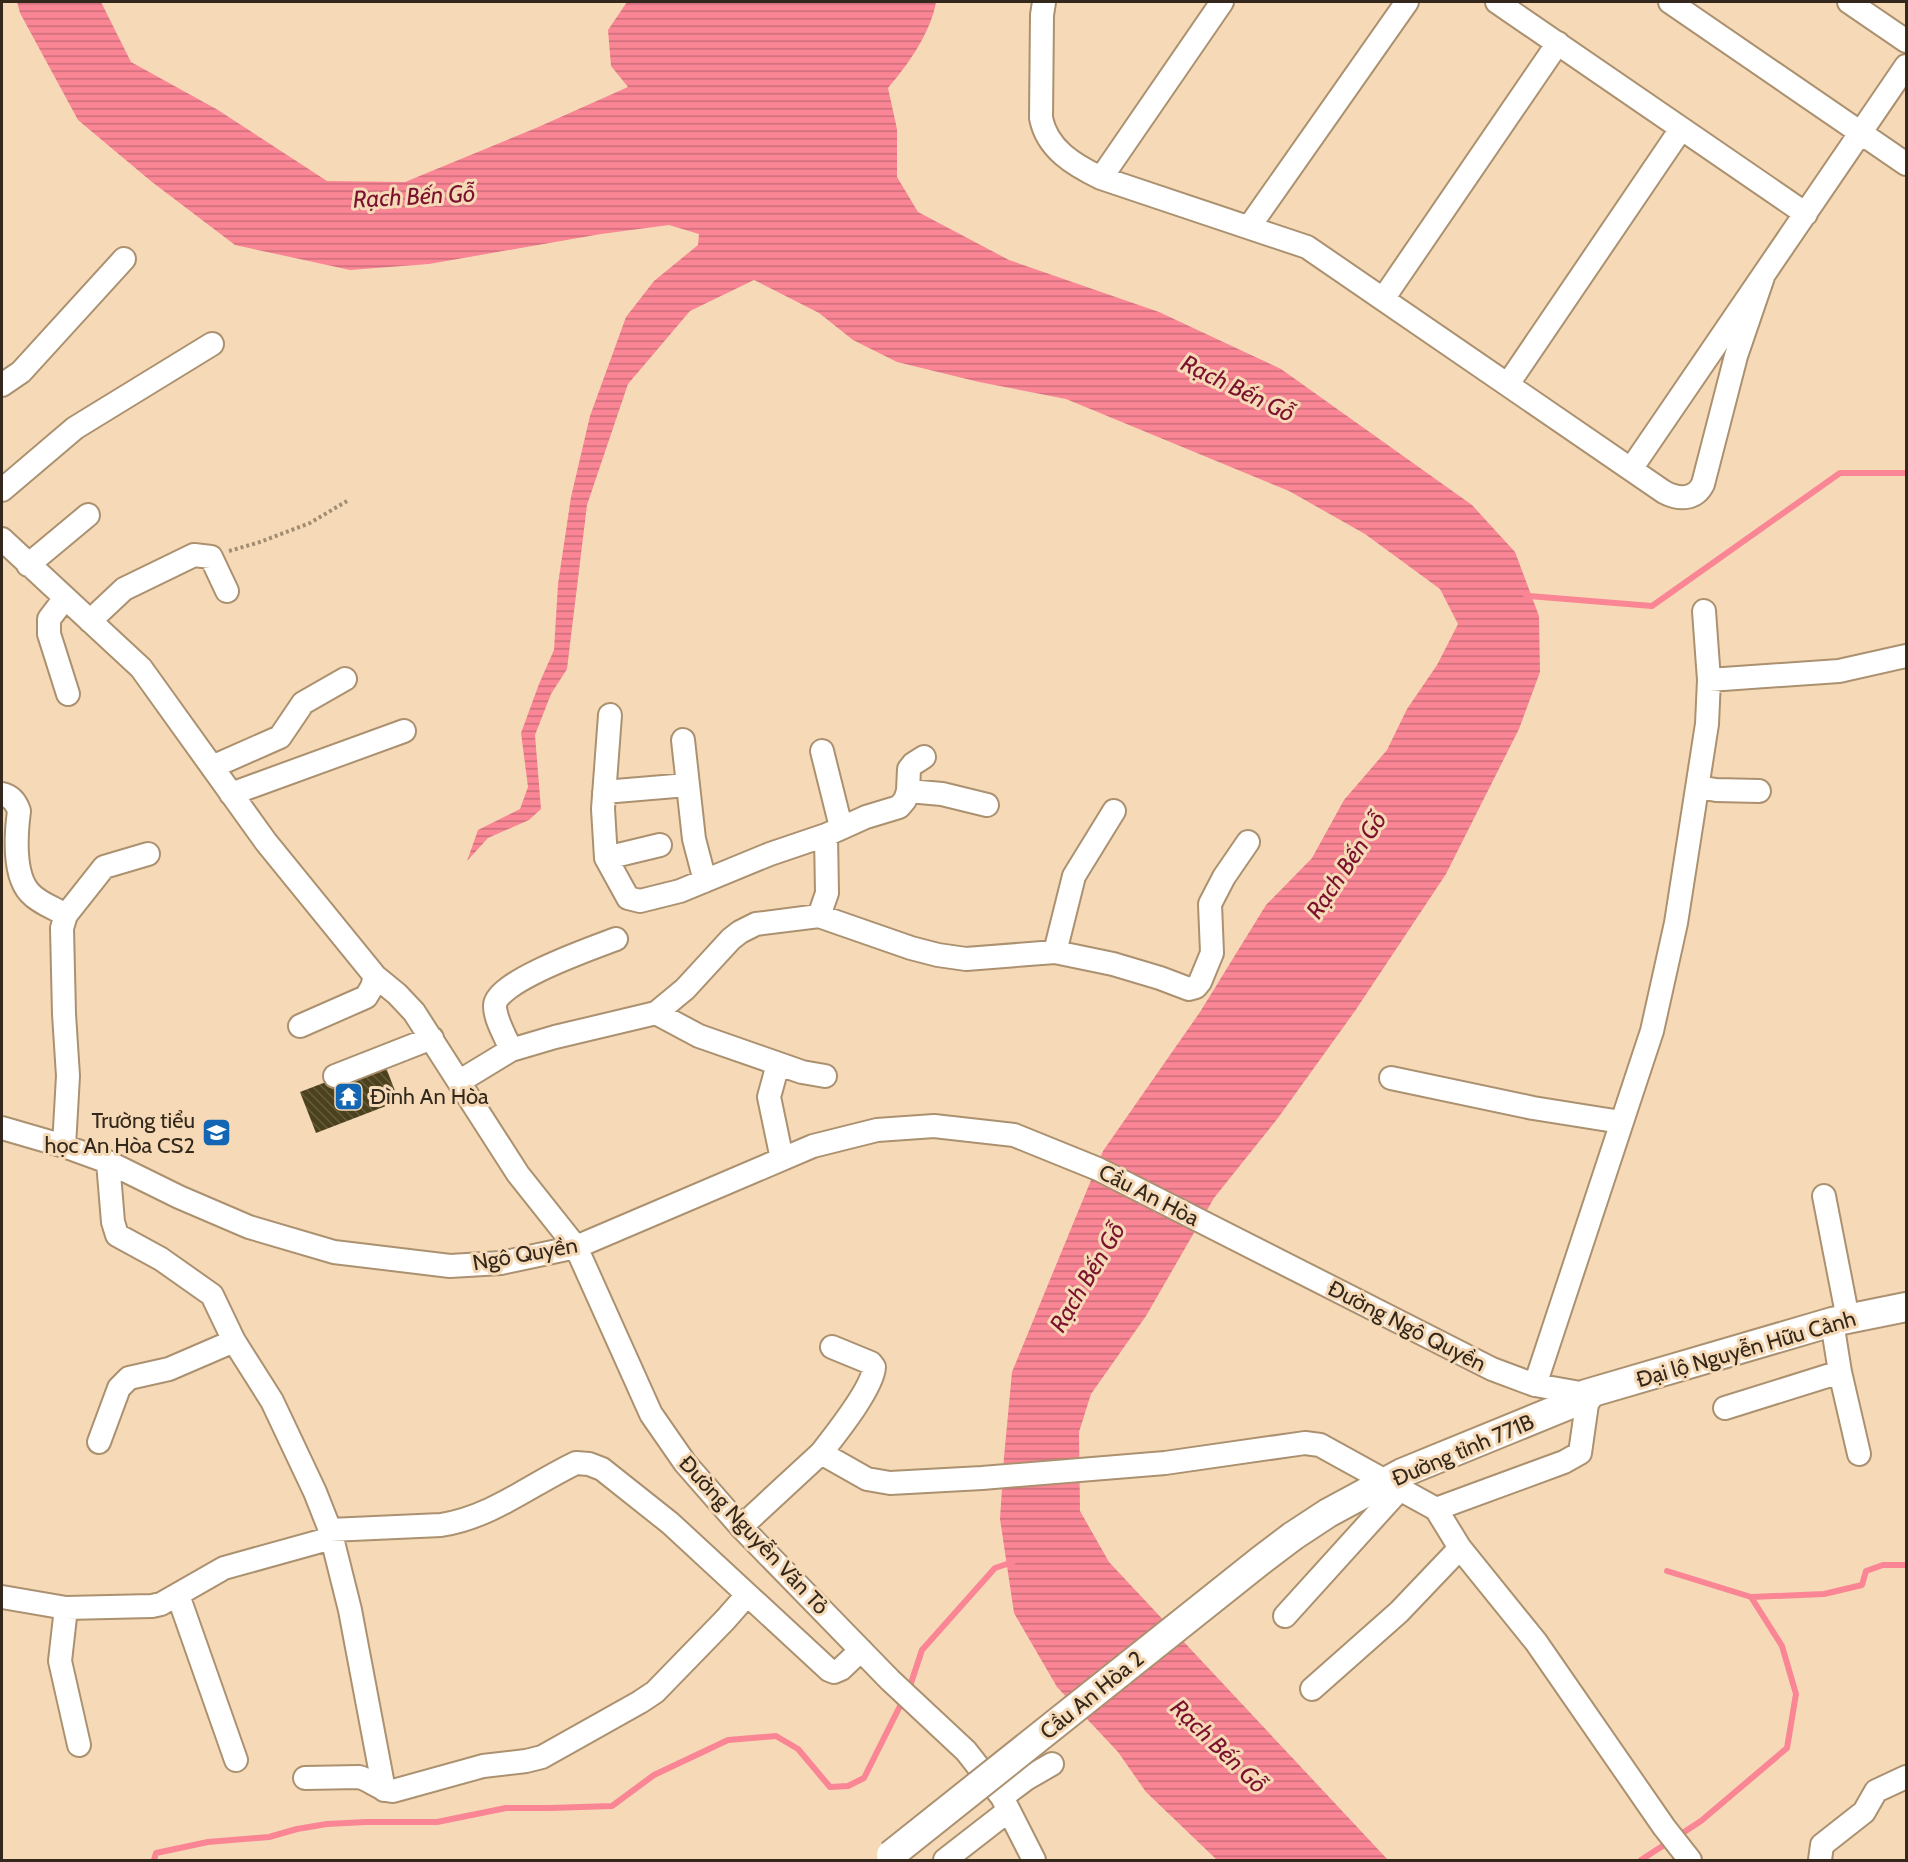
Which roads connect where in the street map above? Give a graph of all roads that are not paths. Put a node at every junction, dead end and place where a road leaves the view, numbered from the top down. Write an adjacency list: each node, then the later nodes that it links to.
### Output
1 (1044, 2): 13 (street)
2 (1222, 2): 13 (street)
3 (1407, 2): 15 (street)
4 (1497, 2): 8 (street)
5 (1670, 2): 11 (street)
6 (1849, 2): 7 (street)
7 (1906, 41)
8 (1558, 44): 10 (street); 18 (street)
9 (1906, 66): 11 (street)
10 (1681, 129): 14 (street); 20 (street)
11 (1861, 133): 12 (street); 14 (street)
12 (1906, 164)
13 (1101, 178): 15 (street)
14 (1806, 214): 17 (street)
15 (1250, 227): 18 (street)
16 (124, 259): 21 (street)
17 (1763, 276): 22 (street); 22 (street)
18 (1383, 299): 20 (street)
19 (212, 344): 23 (street)
20 (1508, 384): 22 (street)
21 (2, 385)
22 (1631, 469)
23 (2, 490)
24 (88, 515): 26 (street)
25 (2, 539): 26 (street, Đường Nguyễn Văn Tỏ)
26 (28, 565): 28 (street, Đường Nguyễn Văn Tỏ)
27 (227, 591): 30 (street)
28 (65, 598): 30 (street, Đường Nguyễn Văn Tỏ); 34 (street)
29 (1704, 611): 33 (street)
30 (90, 621): 40 (street, Đường Nguyễn Văn Tỏ)
31 (1906, 656): 33 (street)
32 (345, 679): 40 (street)
33 (1709, 680): 42 (street)
34 (68, 694)
35 (610, 715): 45 (street)
36 (404, 731): 47 (street)
37 (683, 740): 41 (street)
38 (822, 751): 50 (street)
39 (924, 757): 44 (street)
40 (212, 767): 47 (street, Đường Nguyễn Văn Tỏ)
41 (687, 785): 45 (street); 55 (street)
42 (1698, 787): 43 (street); 70 (street)
43 (1759, 790)
44 (909, 791): 48 (street); 50 (street)
45 (604, 792): 54 (street)
46 (2, 794): 56 (street)
47 (231, 794): 60 (street, Đường Nguyễn Văn Tỏ)
48 (987, 805)
49 (1114, 810): 59 (street)
50 (834, 831): 55 (street); 57 (street)
51 (1248, 842): 59 (street)
52 (660, 845): 54 (street)
53 (148, 854): 56 (street)
54 (606, 858): 55 (street)
55 (705, 881)
56 (66, 915): 73 (street)
57 (819, 916): 59 (street); 61 (street)
58 (616, 939): 64 (street)
59 (1055, 952)
60 (375, 976): 62 (street); 63 (street, Đường Nguyễn Văn Tỏ)
61 (656, 1013): 64 (street); 65 (street)
62 (300, 1026)
63 (432, 1038): 66 (street); 69 (street, Đường Nguyễn Văn Tỏ)
64 (511, 1050): 69 (street)
65 (778, 1064): 67 (street); 74 (street)
66 (335, 1076)
67 (825, 1076)
68 (1391, 1078): 70 (street)
69 (460, 1081): 77 (street, Đường Nguyễn Văn Tỏ)
70 (1622, 1122): 84 (street)
71 (2, 1128): 73 (street, Ngô Quyền)
72 (1014, 1134): 74 (street, Ngô Quyền); 78 (street, Cầu An Hòa)
73 (64, 1146): 75 (street, Ngô Quyền)
74 (782, 1159): 77 (street, Ngô Quyền)
75 (108, 1162): 77 (street, Ngô Quyền); 81 (street)
76 (1824, 1196): 80 (street)
77 (576, 1247): 92 (street, Đường Nguyễn Văn Tỏ)
78 (1281, 1262): 84 (street, Đường Ngô Quyền)
79 (1906, 1306): 80 (main road, Đại lộ Nguyễn Hữu Cảnh)
80 (1840, 1321): 83 (street); 85 (main road, Đại lộ Nguyễn Hữu Cảnh)
81 (234, 1341): 87 (street); 93 (street)
82 (832, 1347): 88 (street)
83 (1840, 1372): 86 (street); 89 (street)
84 (1535, 1385): 85 (street, Đường tỉnh 771B)
85 (1587, 1396): 90 (main road, Đường tỉnh 771B); 91 (street)
86 (1725, 1408)
87 (99, 1442)
88 (821, 1454): 90 (street); 92 (street)
89 (1859, 1454)
90 (1393, 1485): 91 (street); 94 (main road, Đường tỉnh 771B); 100 (street)
91 (1436, 1509): 95 (street)
92 (741, 1527): 101 (street, Đường Nguyễn Văn Tỏ)
93 (331, 1534): 96 (street); 97 (street); 108 (street)
94 (1293, 1536): 111 (main road, Cầu An Hòa 2, bridge)
95 (1460, 1548): 102 (street); 110 (street)
96 (178, 1595): 99 (street); 104 (street)
97 (747, 1595): 101 (street); 108 (street)
98 (2, 1597): 99 (street)
99 (66, 1608): 103 (street)
100 (1285, 1616)
101 (861, 1650): 109 (street, Đường Nguyễn Văn Tỏ)
102 (1312, 1689)
103 (79, 1745)
104 (236, 1760)
105 (1052, 1764): 109 (street)
106 (1906, 1777): 114 (street)
107 (305, 1778): 108 (street)
108 (384, 1790)
109 (1005, 1804): 112 (street); 113 (street)
110 (1687, 1857)
111 (888, 1858)
112 (945, 1860)
113 (1034, 1860)
114 (1820, 1860)

